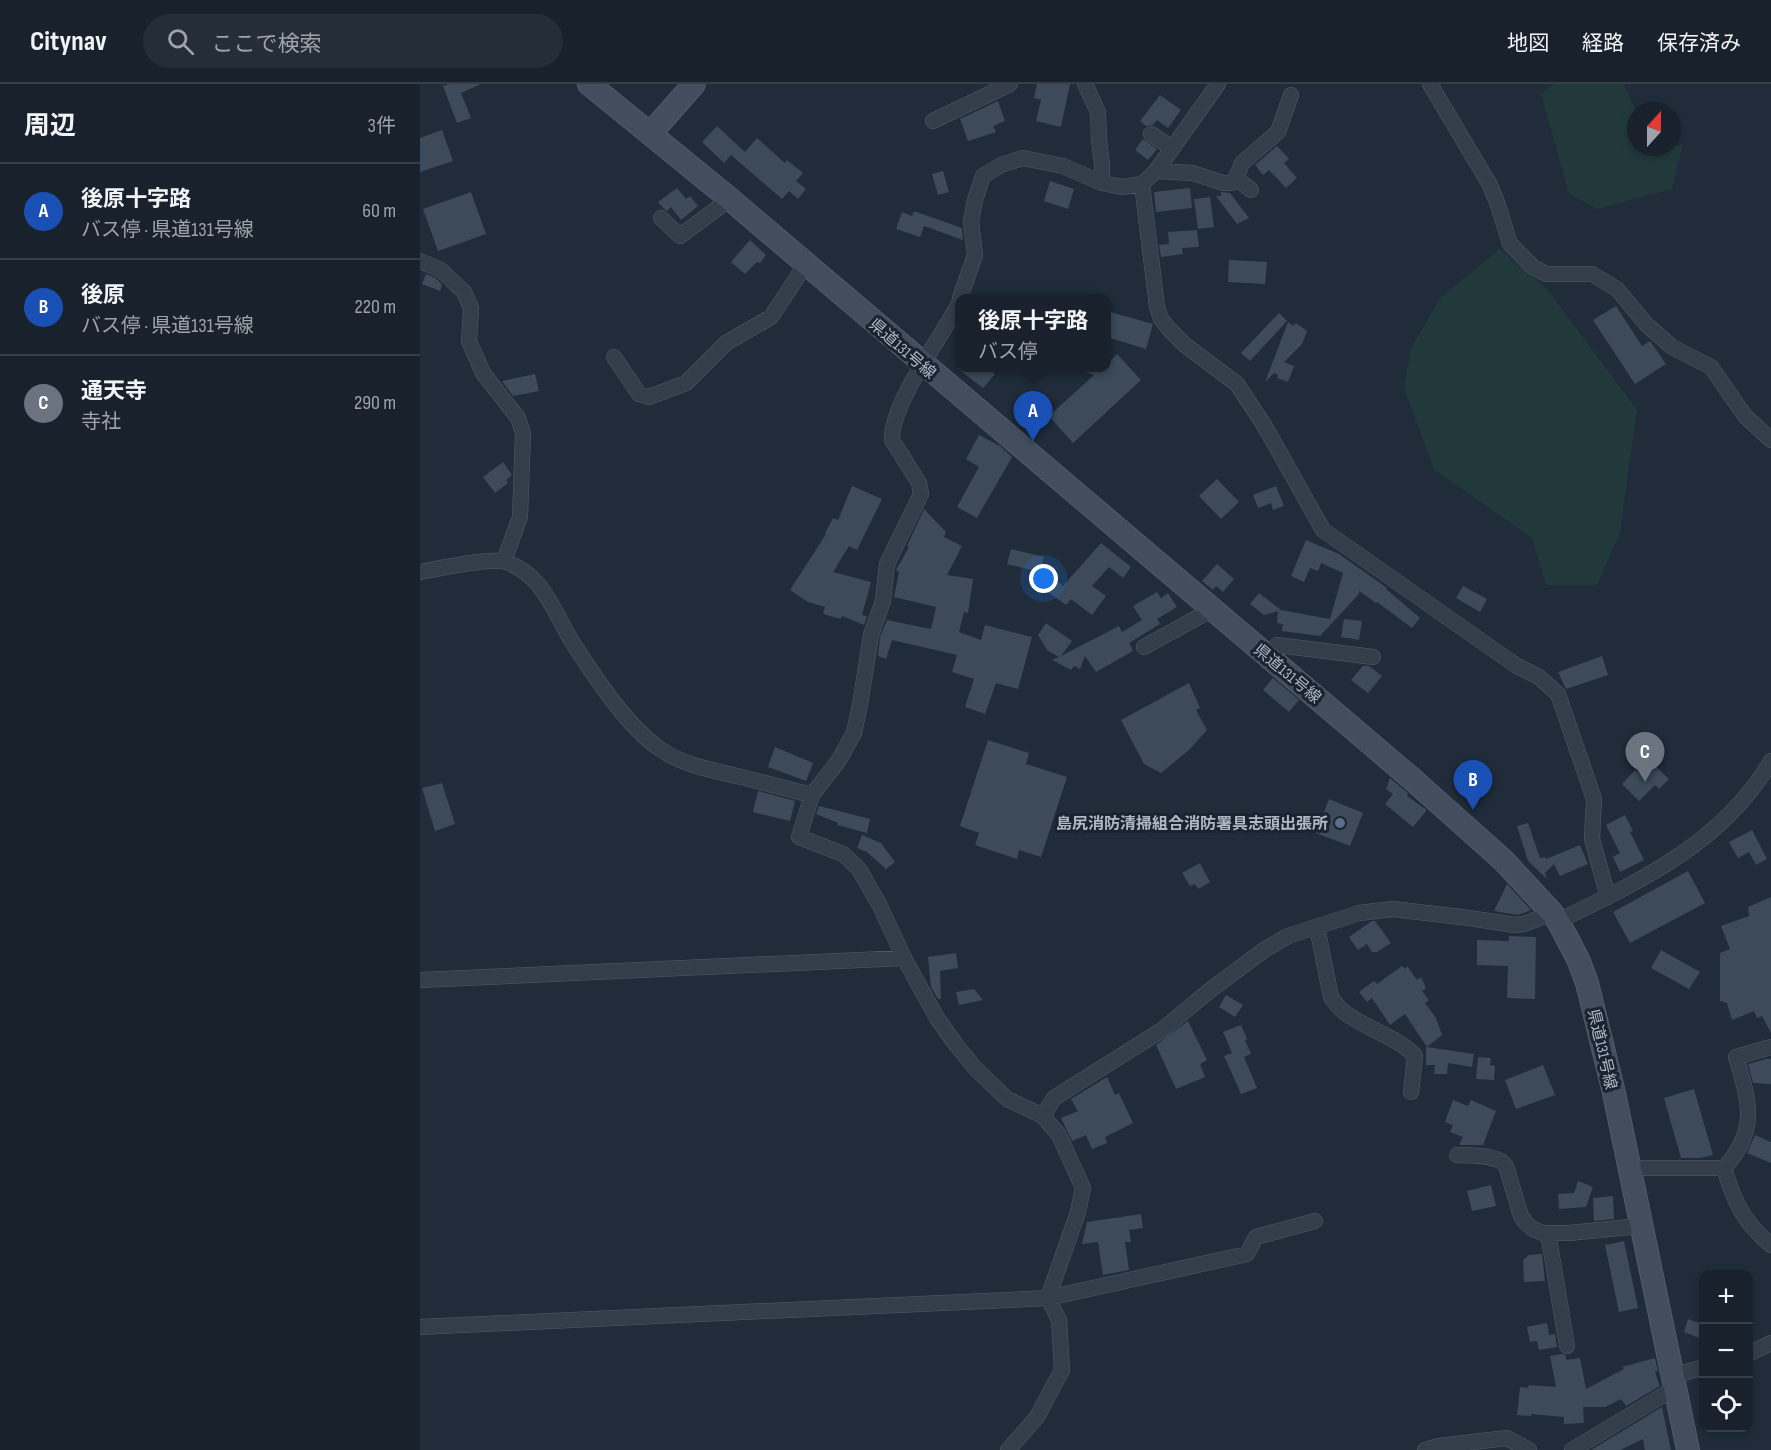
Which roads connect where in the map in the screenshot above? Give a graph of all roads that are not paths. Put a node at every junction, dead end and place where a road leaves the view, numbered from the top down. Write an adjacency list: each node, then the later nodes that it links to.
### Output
1 (589, 84): 9 (main road, 県道131号線)
2 (694, 84): 9 (main road)
3 (1010, 84): 8 (street)
4 (1085, 84): 14 (street)
5 (1218, 84): 11 (street)
6 (1430, 84): 25 (street)
7 (1291, 95): 13 (street)
8 (933, 121)
9 (650, 134): 17 (main road, 県道131号線)
10 (1151, 134): 11 (street)
11 (1172, 148): 12 (street)
12 (1156, 171): 13 (street); 15 (street)
13 (1236, 178): 16 (street)
14 (1102, 183): 15 (street); 21 (street)
15 (1142, 184): 35 (street)
16 (1251, 190)
17 (730, 199): 18 (street); 20 (main road, 県道131号線)
18 (661, 218)
19 (420, 261): 26 (street)
20 (806, 264): 23 (street); 24 (main road, 県道131号線)
21 (962, 294)
22 (955, 309): 24 (street)
23 (614, 357)
24 (923, 365): 28 (main road, 県道131号線); 34 (street)
25 (1771, 440)
26 (504, 561): 27 (street); 34 (street)
27 (420, 572)
28 (1213, 609): 29 (street); 30 (main road, 県道131号線)
29 (1144, 647)
30 (1268, 655): 31 (street); 36 (main road, 県道131号線)
31 (1373, 657)
32 (1771, 761): 33 (street)
33 (1767, 777): 35 (street)
34 (812, 795): 38 (street)
35 (1608, 897): 36 (street)
36 (1555, 917): 37 (street); 45 (main road, 県道131号線)
37 (1317, 927): 41 (street); 42 (street)
38 (904, 958): 39 (street); 42 (street)
39 (420, 980)
40 (1771, 1047): 44 (street)
41 (1411, 1092)
42 (1043, 1116): 50 (street)
43 (1457, 1155): 48 (street)
44 (1724, 1167): 45 (street); 49 (street)
45 (1629, 1168): 47 (main road, 県道131号線)
46 (1314, 1221): 50 (street)
47 (1641, 1226): 48 (street); 56 (main road, 県道131号線)
48 (1548, 1233): 53 (street)
49 (1771, 1245)
50 (1048, 1298): 51 (street); 57 (street)
51 (420, 1327)
52 (1771, 1343): 54 (street)
53 (1567, 1346)
54 (1753, 1352)
55 (1699, 1369): 56 (street)
56 (1673, 1382): 60 (street); 61 (main road, 県道131号線)
57 (1008, 1450)
58 (1425, 1450): 59 (street)
59 (1529, 1450)
60 (1572, 1450)
61 (1688, 1450)

